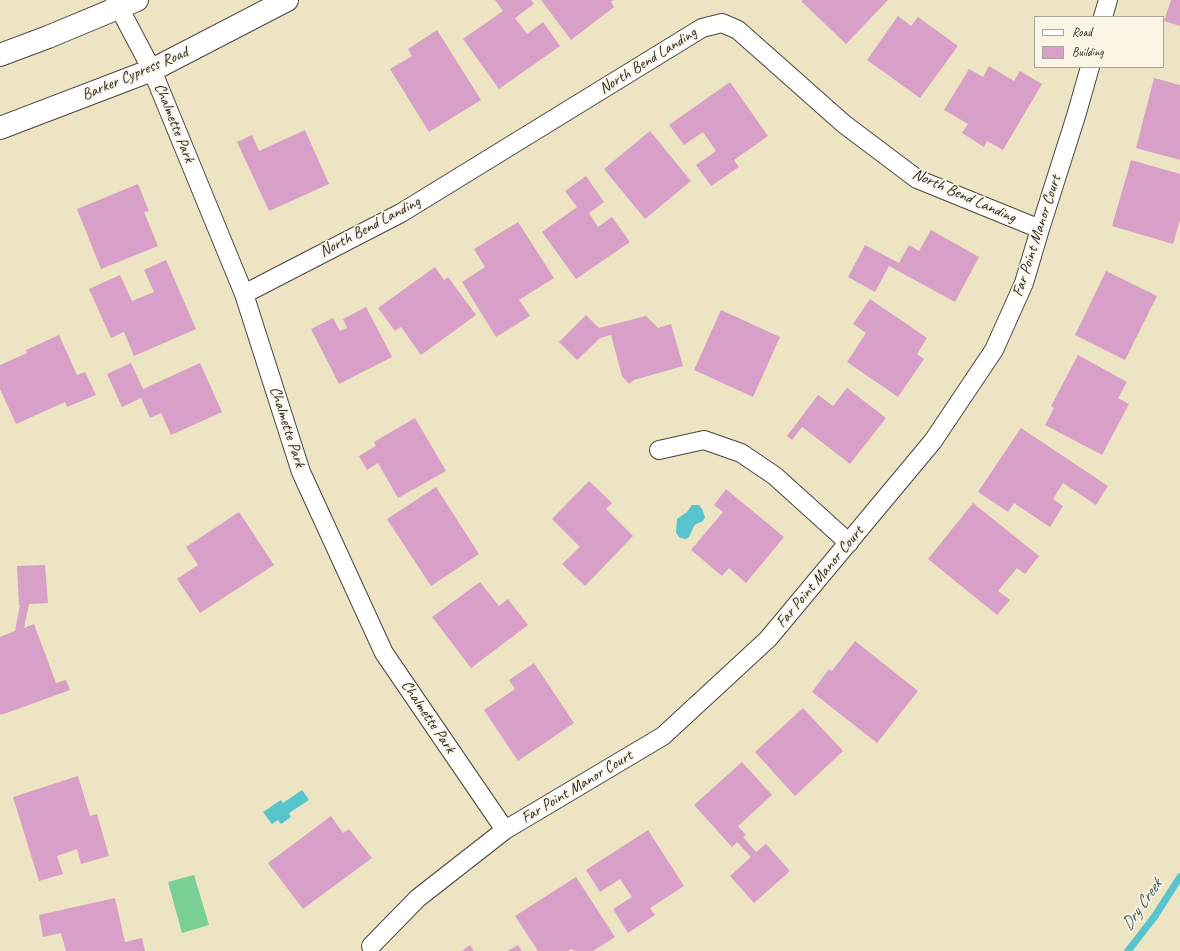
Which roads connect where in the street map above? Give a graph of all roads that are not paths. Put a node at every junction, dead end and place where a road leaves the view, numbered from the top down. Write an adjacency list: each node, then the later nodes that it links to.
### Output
1 (287, 0): 7 (main road, Barker Cypress Road)
2 (1108, 0): 4 (street)
3 (123, 2): 5 (main road); 7 (street, Chalmette Park)
4 (1104, 16)
5 (0, 55)
6 (1090, 68): 9 (street, Far Point Manor Court)
7 (152, 70): 8 (main road, Barker Cypress Road); 10 (street, Chalmette Park)
8 (0, 128)
9 (1040, 229): 10 (street, North Bend Landing); 12 (street, Far Point Manor Court)
10 (244, 294): 13 (street, Chalmette Park)
11 (659, 450): 12 (street)
12 (849, 543): 13 (street, Far Point Manor Court)
13 (505, 830): 14 (street, Far Point Manor Court)
14 (371, 946)

